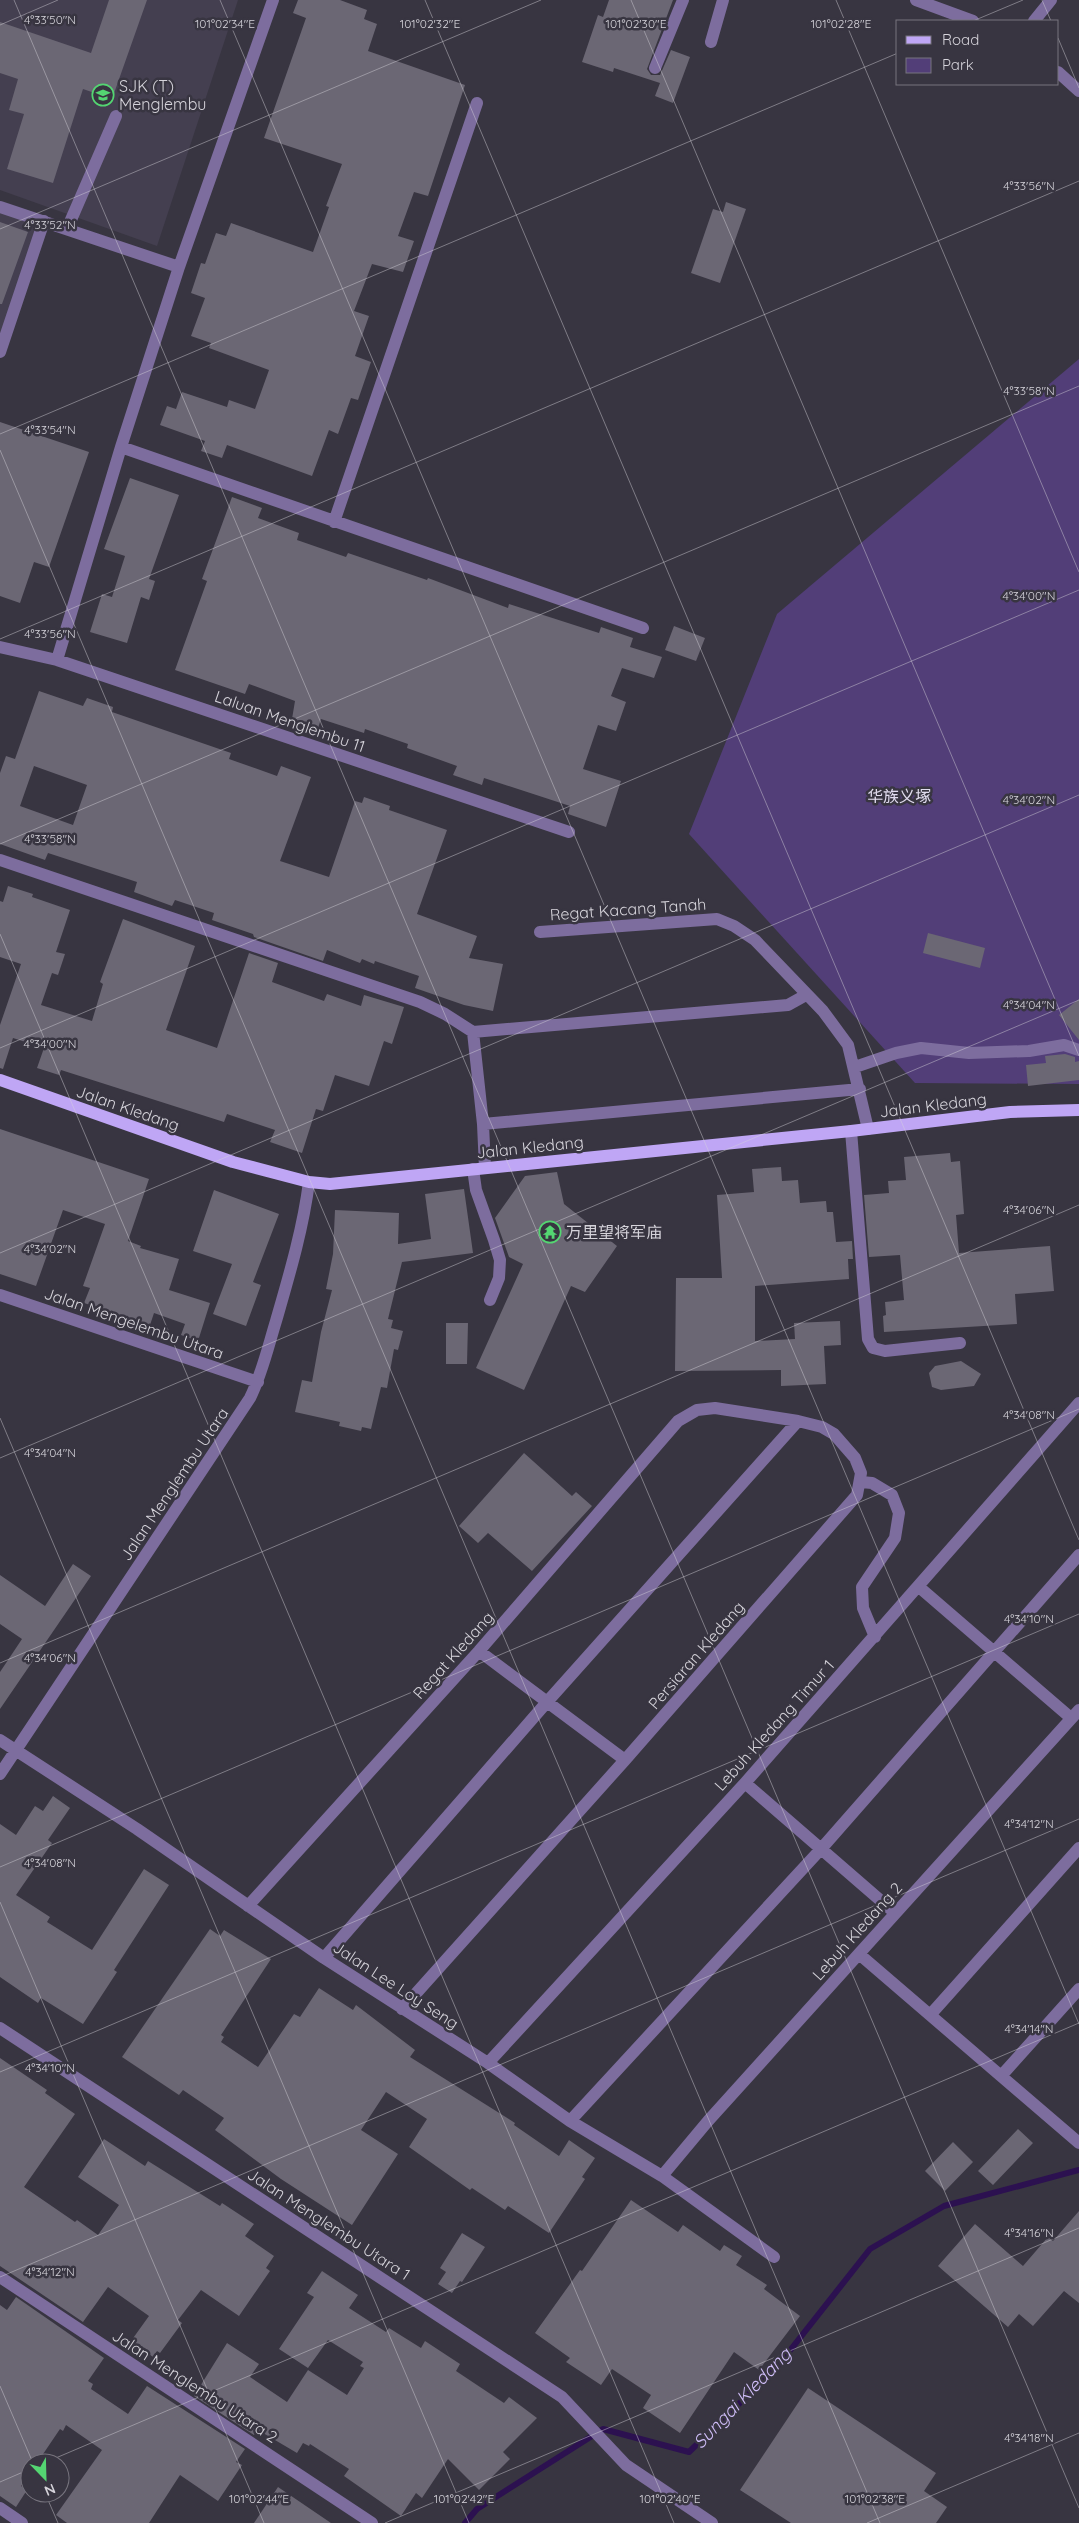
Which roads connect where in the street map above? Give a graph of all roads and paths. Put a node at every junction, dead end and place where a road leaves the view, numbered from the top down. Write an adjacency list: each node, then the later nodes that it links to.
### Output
1 (273, 0): 18 (street)
2 (683, 0): 10 (street)
3 (723, 0): 9 (street)
4 (916, 0): 6 (street)
5 (1051, 0): 8 (street)
6 (932, 3): 7 (street)
7 (971, 20)
8 (1035, 20)
9 (711, 42)
10 (655, 68)
11 (1059, 73): 12 (street)
12 (1079, 91)
13 (477, 103): 21 (street)
14 (116, 116): 17 (street)
15 (0, 206): 16 (street)
16 (44, 221): 17 (street); 19 (street)
17 (67, 229): 18 (street)
18 (179, 267): 20 (street)
19 (0, 352)
20 (121, 446): 21 (street); 24 (street)
21 (334, 522): 22 (street)
22 (643, 628)
23 (0, 647): 24 (street, Laluan Menglembu 11)
24 (57, 660): 25 (street, Laluan Menglembu 11)
25 (569, 832)
26 (0, 860): 29 (street)
27 (540, 932): 28 (street, Regat Kacang Tanah)
28 (806, 995): 29 (street); 31 (street, Regat Kacang Tanah)
29 (473, 1032): 35 (street)
30 (1079, 1050): 31 (street)
31 (855, 1067): 33 (street, Regat Kacang Tanah)
32 (0, 1080): 39 (main road, Jalan Kledang)
33 (860, 1089): 35 (street); 36 (street, Regat Kacang Tanah)
34 (1079, 1110): 36 (main road, Jalan Kledang)
35 (483, 1124): 38 (street)
36 (868, 1129): 37 (main road, Jalan Kledang)
37 (851, 1131): 38 (main road, Jalan Kledang); 42 (street)
38 (479, 1168): 39 (main road, Jalan Kledang); 41 (street)
39 (309, 1182): 43 (street, Jalan Menglembu Utara)
40 (0, 1295): 43 (street, Jalan Mengelembu Utara)
41 (490, 1300)
42 (960, 1343)
43 (258, 1382): 55 (street, Jalan Menglembu Utara)
44 (1079, 1403): 48 (street, Lebuh Kledang Timur 1)
45 (798, 1421): 46 (street); 50 (street, Regat Kledang); 52 (street)
46 (862, 1482): 49 (street); 56 (street, Persiaran Kledang)
47 (1079, 1555): 51 (street)
48 (920, 1586): 49 (street, Lebuh Kledang Timur 1); 51 (street)
49 (875, 1637): 58 (street, Lebuh Kledang Timur 1)
50 (479, 1651): 52 (street); 61 (street, Regat Kledang)
51 (994, 1651): 53 (street); 60 (street)
52 (547, 1702): 56 (street); 64 (street)
53 (1075, 1714): 62 (street, Lebuh Kledang 2)
54 (0, 1740): 55 (street, Jalan Lee Loy Seng)
55 (15, 1750): 57 (street, Jalan Menglembu Utara); 61 (street, Jalan Lee Loy Seng)
56 (625, 1760): 66 (street, Persiaran Kledang)
57 (0, 1774)
58 (745, 1783): 60 (street); 69 (street, Lebuh Kledang Timur 1)
59 (1079, 1848): 67 (street)
60 (821, 1849): 62 (street); 71 (street)
61 (248, 1906): 64 (street, Jalan Lee Loy Seng)
62 (895, 1913): 63 (street, Lebuh Kledang 2)
63 (859, 1954): 67 (street); 73 (street, Lebuh Kledang 2)
64 (324, 1958): 66 (street, Jalan Lee Loy Seng)
65 (1076, 1998): 70 (street)
66 (402, 2009): 69 (street, Jalan Lee Loy Seng)
67 (931, 2014): 70 (street)
68 (0, 2028): 79 (street, Jalan Menglembu Utara 1)
69 (488, 2063): 71 (street, Jalan Lee Loy Seng)
70 (1002, 2075): 72 (street)
71 (570, 2120): 73 (street, Jalan Lee Loy Seng)
72 (1079, 2142)
73 (662, 2176): 74 (street, Jalan Lee Loy Seng)
74 (774, 2257)
75 (0, 2277): 78 (street, Jalan Menglembu Utara 2)
76 (0, 2508): 77 (street)
77 (22, 2523)
78 (372, 2523)
79 (712, 2523)

